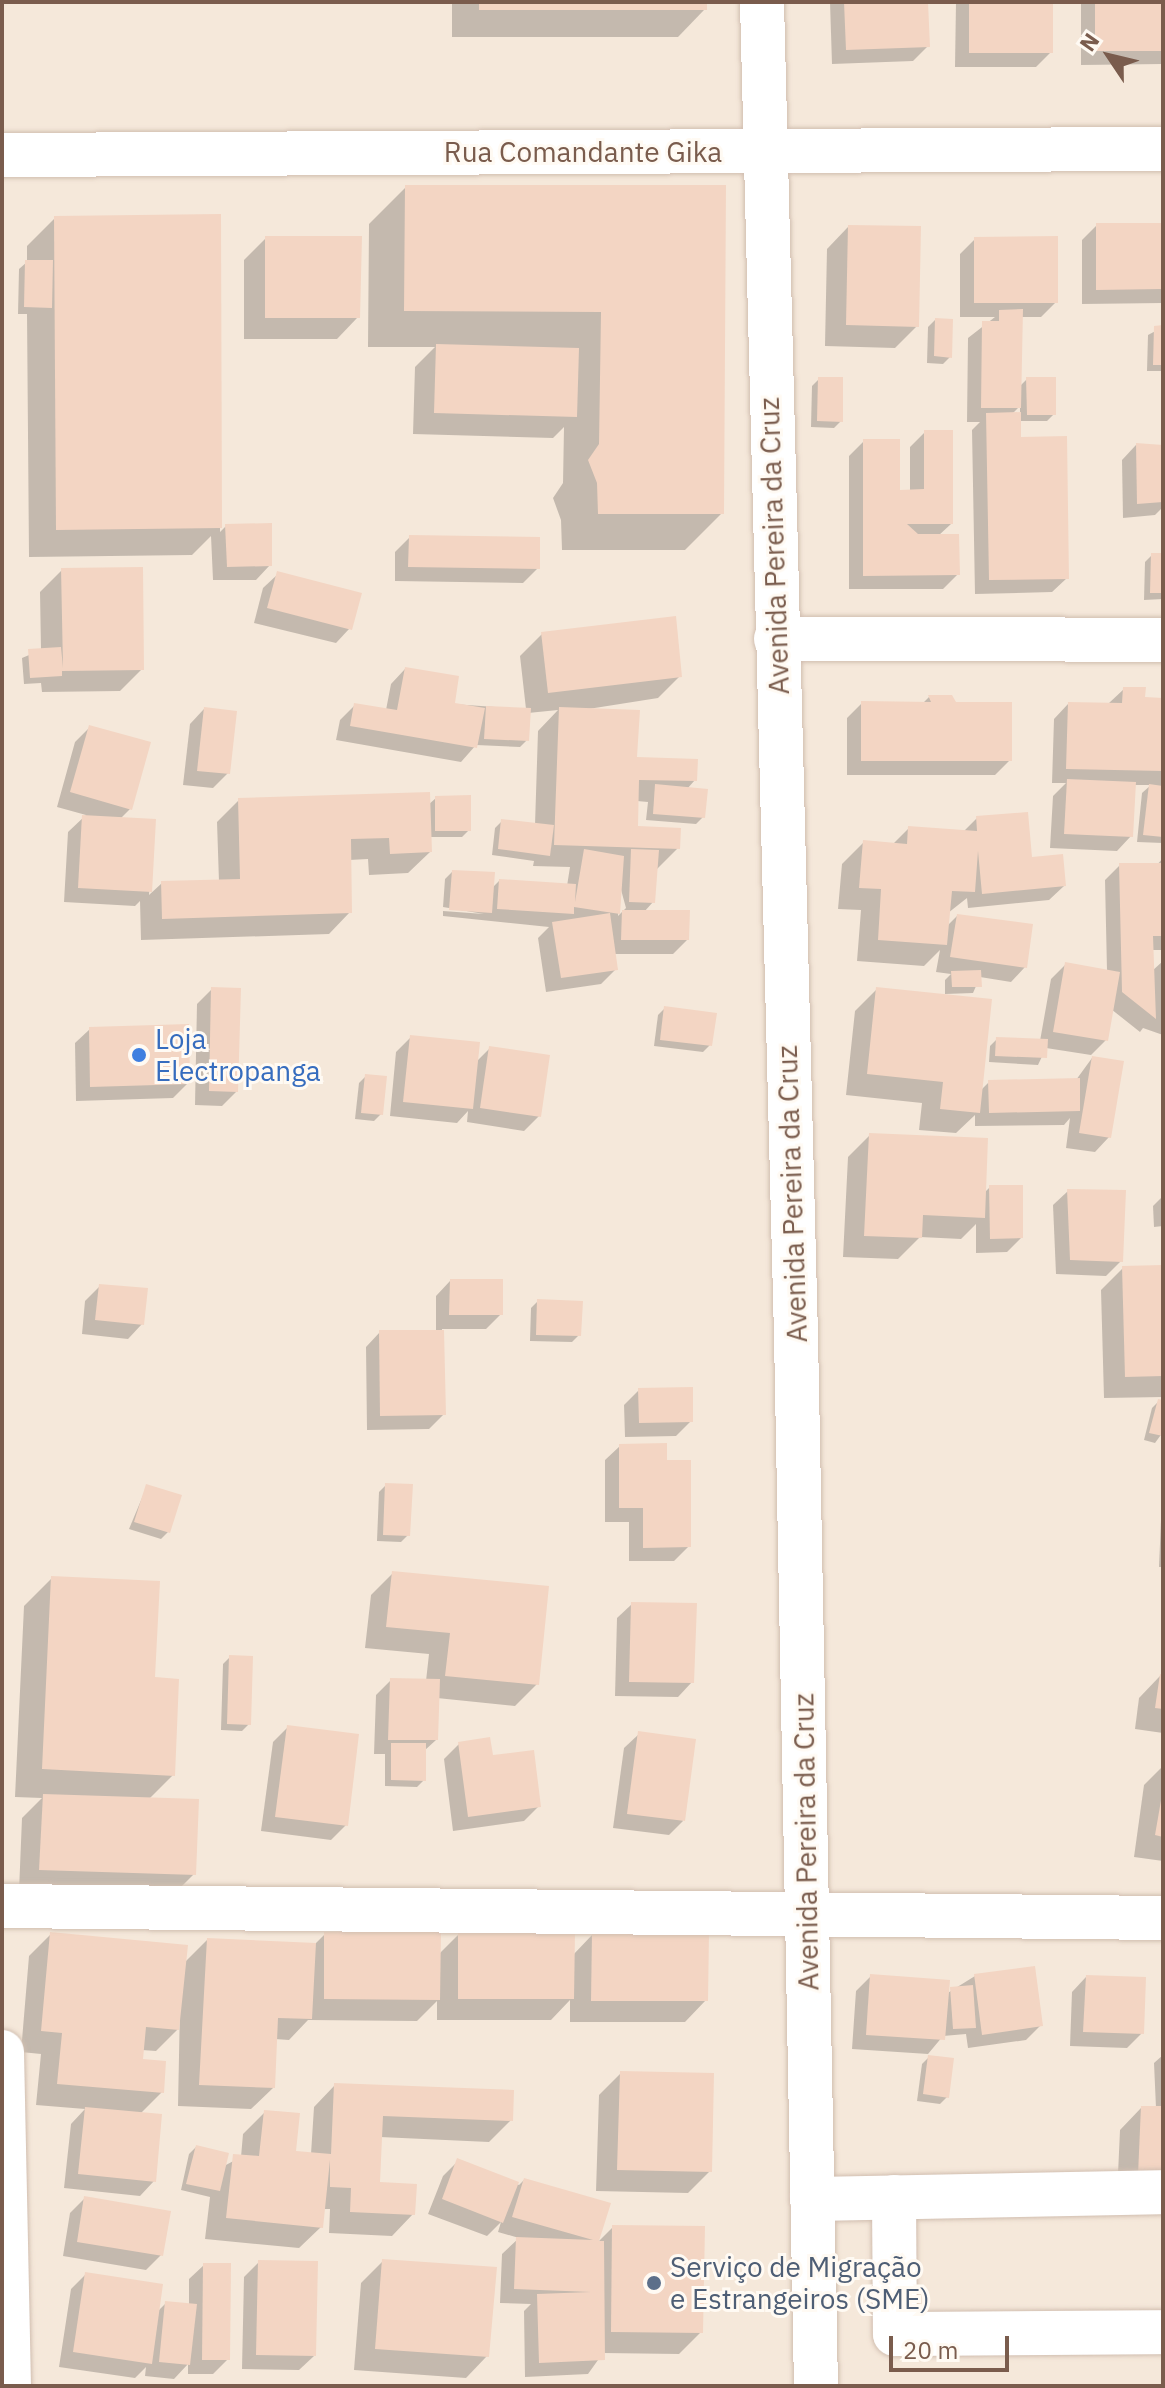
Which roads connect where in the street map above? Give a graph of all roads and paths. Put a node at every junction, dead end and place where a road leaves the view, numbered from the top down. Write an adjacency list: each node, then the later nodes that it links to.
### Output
1 (762, 2): 3 (street, Avenida Pereira da Cruz)
2 (1163, 149): 3 (street, Rua Comandante Gika)
3 (764, 151): 4 (street, Rua Comandante Gika); 5 (street, Avenida Pereira da Cruz)
4 (2, 155)
5 (776, 639): 6 (street); 8 (street, Avenida Pereira da Cruz)
6 (1163, 640)
7 (2, 1906): 8 (street)
8 (807, 1916): 9 (street); 13 (street, Avenida Pereira da Cruz)
9 (1163, 1918)
10 (2, 2052): 15 (street)
11 (1163, 2192): 12 (street)
12 (894, 2197): 13 (street); 14 (street)
13 (812, 2199): 16 (street, Avenida Pereira da Cruz)
14 (1163, 2332)
15 (9, 2386)
16 (816, 2386)

